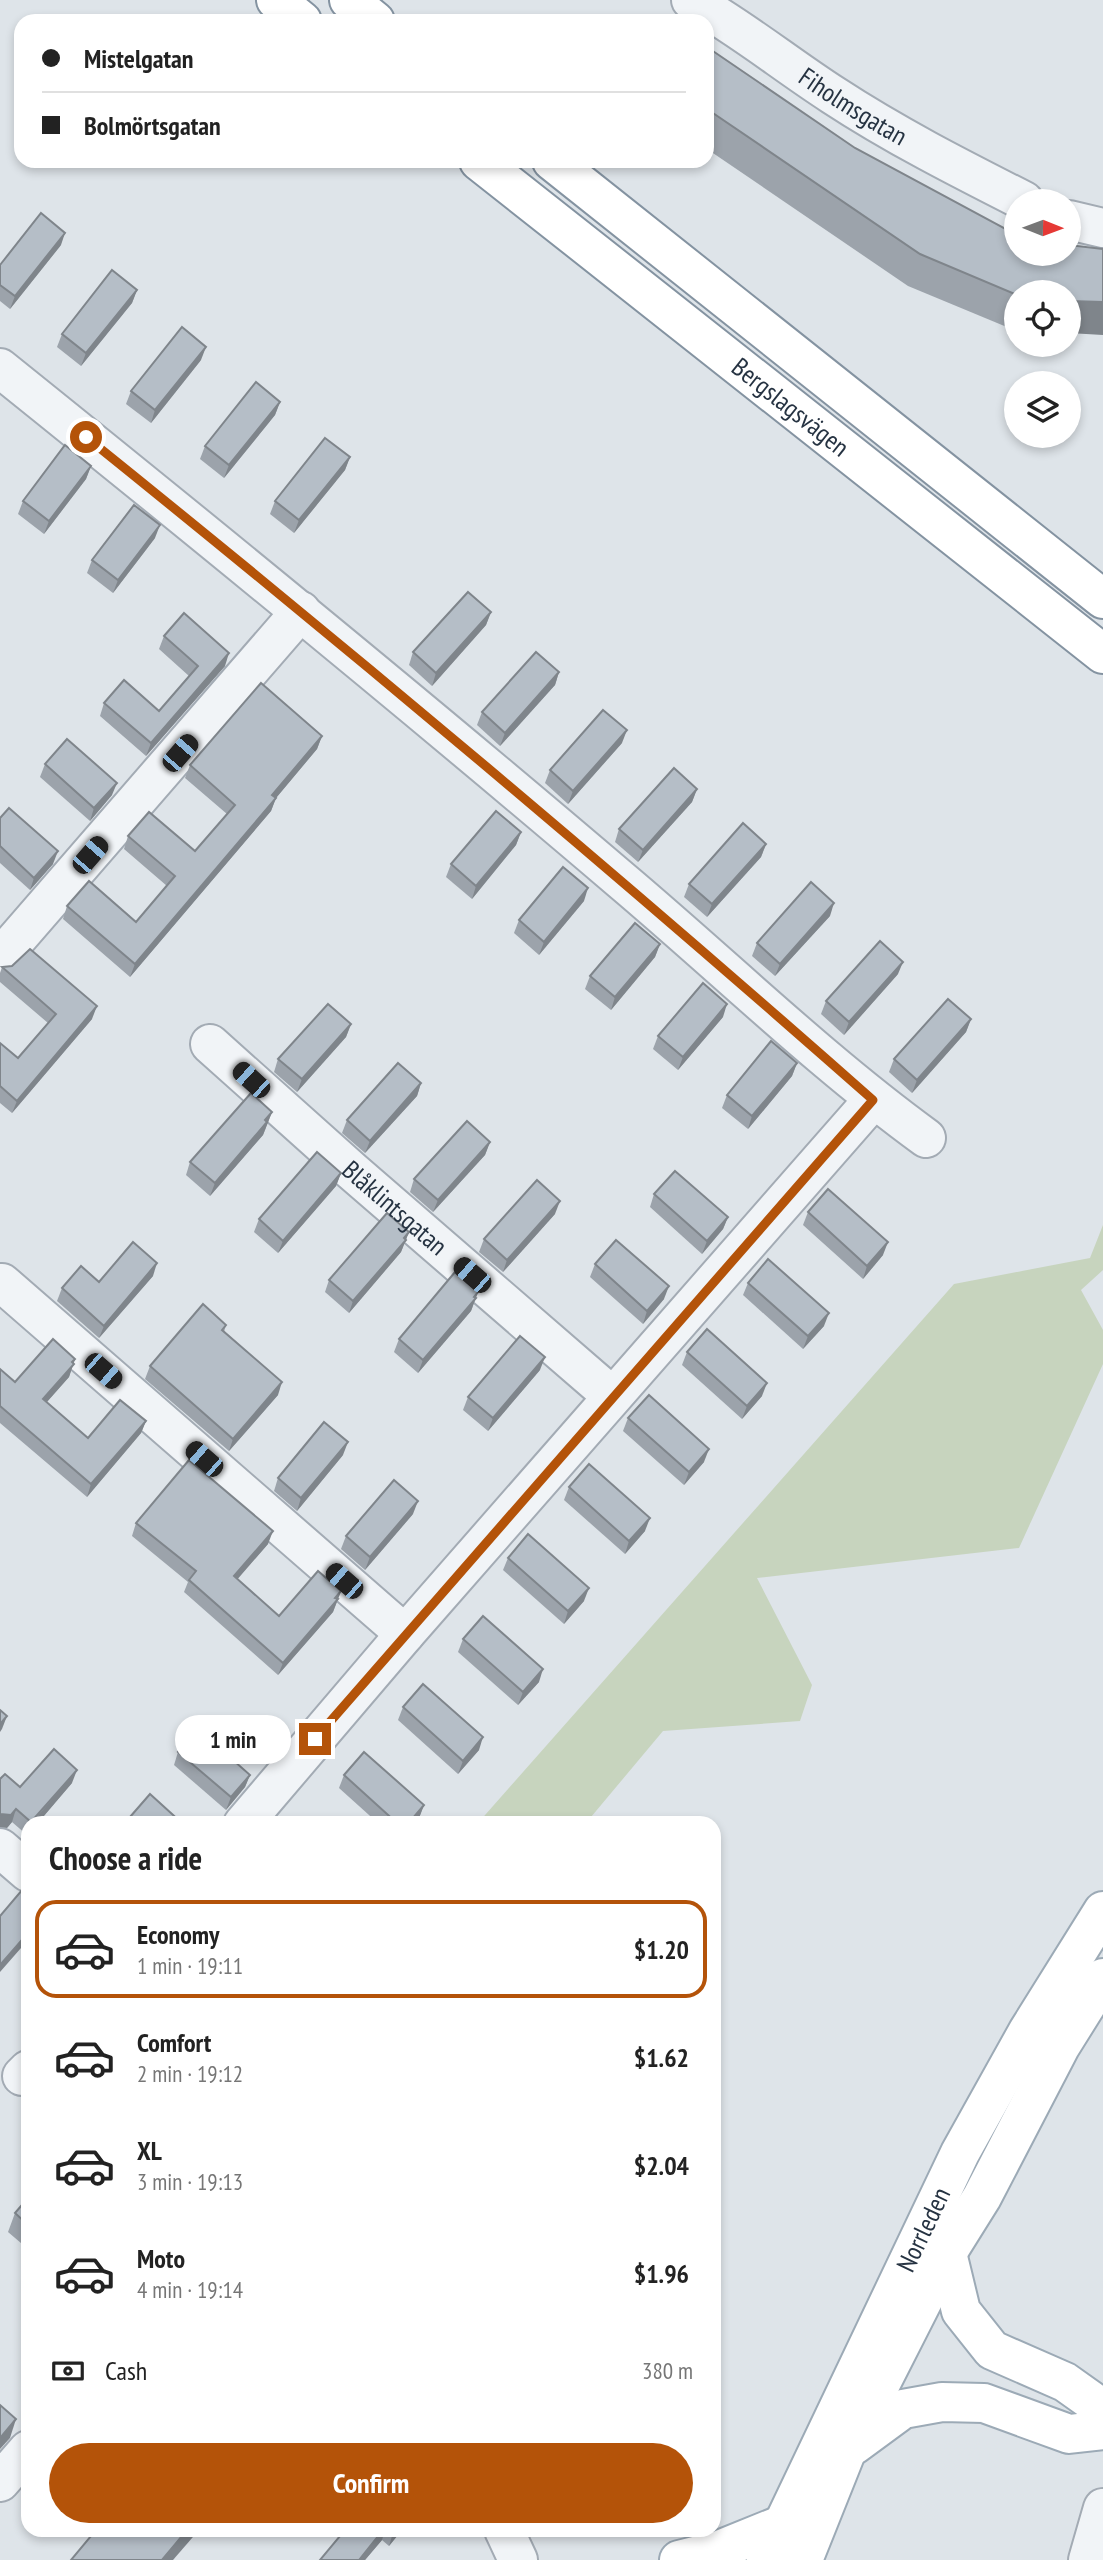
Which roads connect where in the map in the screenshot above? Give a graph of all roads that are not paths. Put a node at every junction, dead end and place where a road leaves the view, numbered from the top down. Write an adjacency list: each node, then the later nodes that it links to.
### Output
1 (276, 0): 4 (main road)
2 (349, 0): 5 (main road)
3 (691, 0): 8 (street, Fiholmsgatan)
4 (293, 14)
5 (366, 14)
6 (488, 168): 14 (main road, Bergslagsvägen)
7 (561, 168): 12 (main road, Bergslagsvägen)
8 (1004, 191)
9 (1082, 223): 10 (street)
10 (1103, 229)
11 (0, 368): 13 (street)
12 (1103, 599)
13 (301, 611): 15 (street); 17 (street)
14 (1103, 654)
15 (0, 958)
16 (210, 1044): 20 (street, Blåklintsgatan)
17 (873, 1100): 18 (street); 20 (street)
18 (926, 1138)
19 (2, 1283): 21 (street)
20 (612, 1396): 21 (street)
21 (405, 1634): 22 (street)
22 (250, 1816)
23 (0, 1848): 24 (street)
24 (21, 1866)
25 (1103, 1911): 34 (main road, Norrleden)
26 (1103, 1978): 27 (main road, Norrleden)
27 (947, 2253): 28 (main road); 30 (main road, Norrleden)
28 (1103, 2409)
29 (1103, 2430): 30 (main road)
30 (847, 2450): 39 (main road, Norrleden)
31 (21, 2458): 32 (street)
32 (0, 2482)
33 (1103, 2508): 40 (street)
34 (781, 2525): 37 (main road); 38 (main road, Norrleden)
35 (507, 2537): 36 (street)
36 (518, 2560)
37 (679, 2560)
38 (766, 2560)
39 (803, 2560)
40 (1088, 2560)

